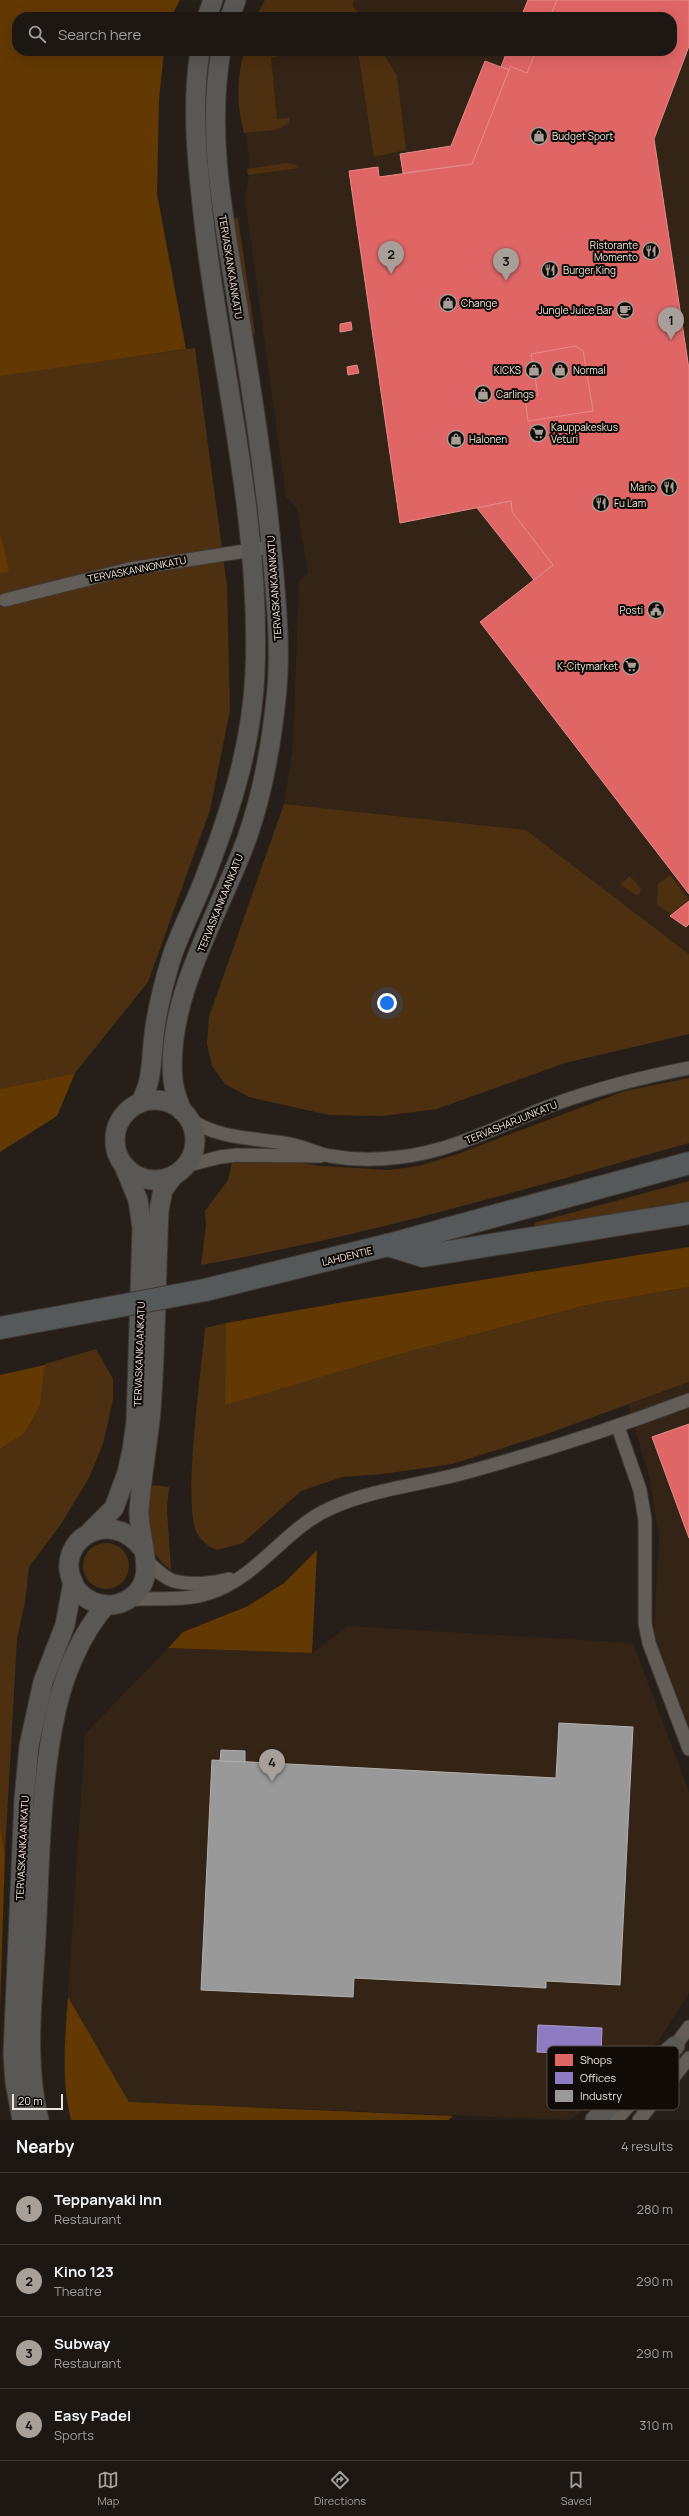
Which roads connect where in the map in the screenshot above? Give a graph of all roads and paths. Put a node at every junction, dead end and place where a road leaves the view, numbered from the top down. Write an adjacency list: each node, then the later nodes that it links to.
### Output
1 (213, 0): 3 (street)
2 (236, 0): 4 (street)
3 (209, 12)
4 (232, 12)
5 (200, 56): 8 (street, TERVASKANKAANKATU)
6 (221, 56): 7 (street, TERVASKANKAANKATU)
7 (272, 547): 8 (street, TERVASKANNONKATU); 12 (street, TERVASKANKAANKATU)
8 (252, 550): 9 (street, TERVASKANNONKATU); 11 (street, TERVASKANKAANKATU)
9 (4, 600)
10 (689, 1068): 13 (street, TERVASHARJUNKATU)
11 (140, 1102): 12 (street); 15 (street)
12 (185, 1114): 13 (street, TERVASHARJUNKATU); 16 (street)
13 (330, 1156): 16 (street, TERVASHARJUNKATU)
14 (689, 1163): 18 (highway, LAHDENTIE)
15 (124, 1166): 16 (street); 22 (street, TERVASKANKAANKATU)
16 (180, 1171): 23 (street, TERVASKANKAANKATU)
17 (689, 1214): 18 (highway)
18 (388, 1246): 19 (highway, LAHDENTIE, bridge)
19 (0, 1328)
20 (689, 1400): 21 (street)
21 (618, 1427): 24 (street); 28 (street)
22 (89, 1533): 23 (street); 25 (street)
23 (144, 1554): 24 (street); 26 (street)
24 (248, 1572): 26 (street)
25 (72, 1582): 27 (street); 36 (street, TERVASKANKAANKATU)
26 (128, 1600): 27 (street)
27 (106, 1606): 37 (street, TERVASKANKAANKATU)
28 (689, 1749)
29 (689, 2027): 30 (street)
30 (675, 2046)
31 (689, 2058): 32 (street)
32 (679, 2070)
33 (606, 2110): 38 (street)
34 (625, 2110): 39 (street)
35 (647, 2110): 40 (street)
36 (22, 2120)
37 (39, 2120)
38 (595, 2120)
39 (616, 2120)
40 (639, 2120)

